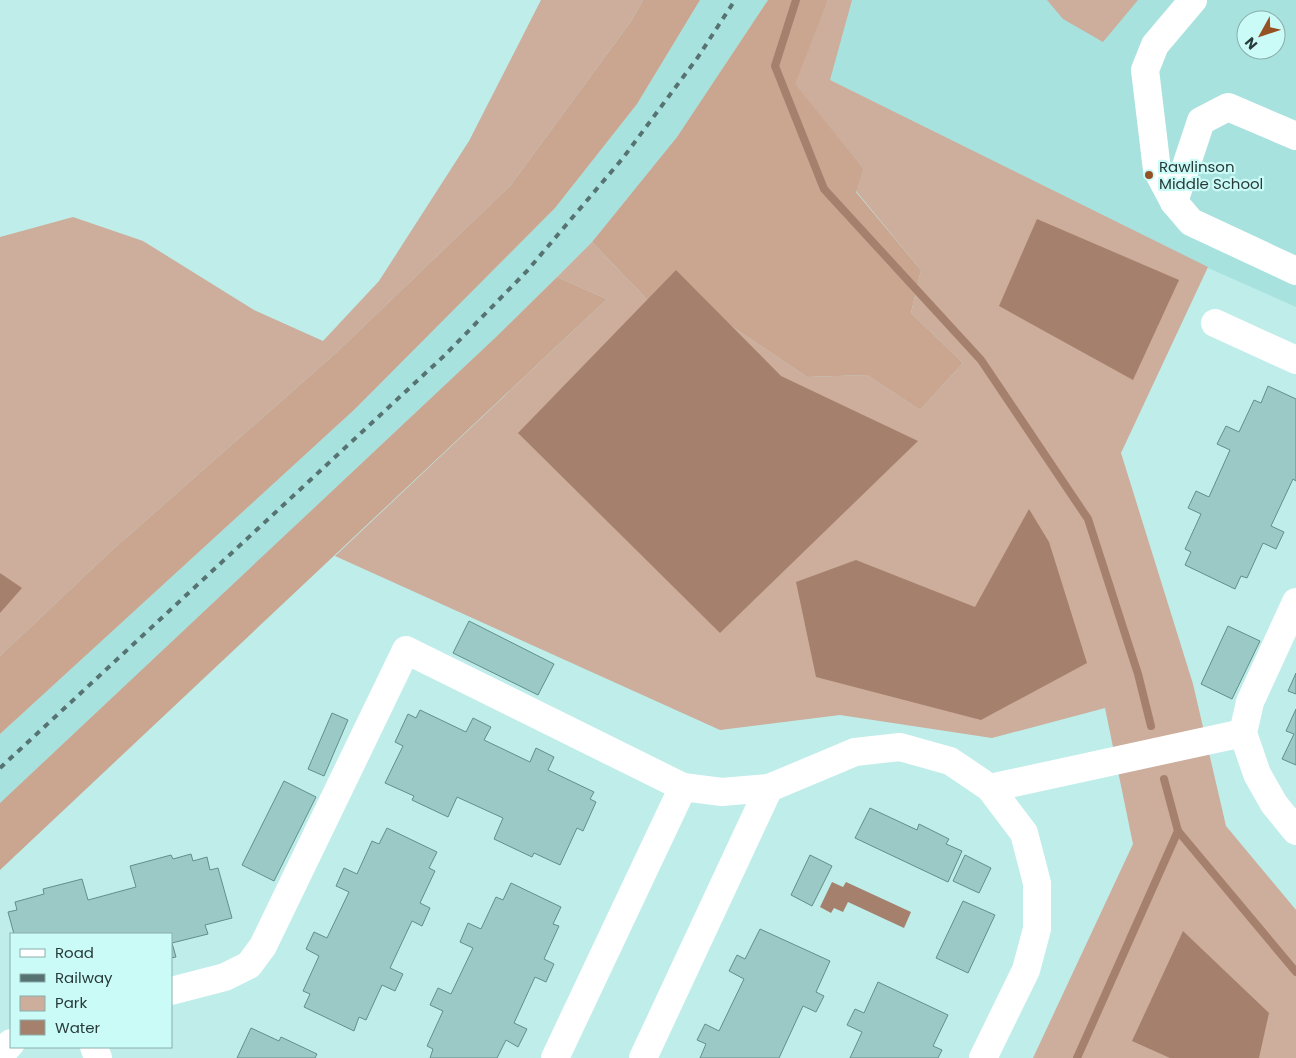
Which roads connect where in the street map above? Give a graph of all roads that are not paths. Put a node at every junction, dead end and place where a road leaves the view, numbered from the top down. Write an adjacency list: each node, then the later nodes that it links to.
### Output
1 (1192, 0): 3 (lane)
2 (1296, 136): 3 (lane)
3 (1174, 202): 4 (lane)
4 (1296, 271)
5 (1215, 323): 6 (lane)
6 (1296, 360)
7 (1296, 602): 8 (lane)
8 (1243, 733): 11 (lane); 12 (lane)
9 (683, 787): 10 (lane); 13 (lane); 16 (lane)
10 (768, 788): 11 (lane); 17 (lane)
11 (990, 788): 18 (lane)
12 (1296, 831)
13 (172, 991)
14 (10, 1044): 15 (lane)
15 (0, 1055)
16 (555, 1058)
17 (642, 1058)
18 (983, 1058)

